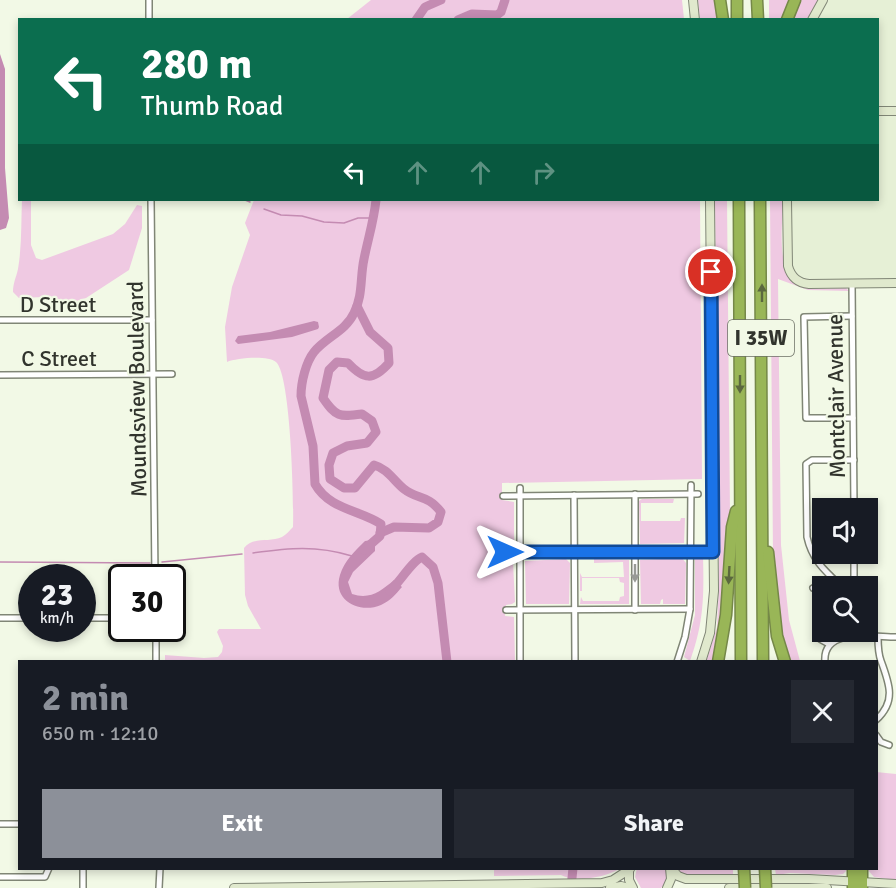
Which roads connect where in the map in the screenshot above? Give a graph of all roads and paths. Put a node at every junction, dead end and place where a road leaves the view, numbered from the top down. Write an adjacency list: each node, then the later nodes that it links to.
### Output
1 (149, 0): 8 (street)
2 (693, 0): 9 (street)
3 (720, 0): 10 (highway)
4 (737, 0): 11 (highway)
5 (757, 0): 12 (highway)
6 (795, 0): 13 (highway)
7 (824, 0): 14 (street)
8 (149, 18)
9 (695, 18)
10 (723, 18)
11 (737, 18)
12 (758, 18)
13 (788, 18)
14 (813, 18)
15 (879, 111): 16 (street)
16 (896, 111)
17 (151, 201): 26 (street, Moundsview Boulevard)
18 (710, 201): 47 (street)
19 (739, 201): 41 (highway, I 35W, one-way to 41)
20 (760, 201): 32 (highway, I 35W, one-way to 20)
21 (787, 201): 22 (street)
22 (852, 284): 23 (street); 24 (street, Montclair Avenue)
23 (896, 284)
24 (852, 316): 30 (street, Montclair Avenue); 30 (street)
25 (0, 320): 26 (street, D Street)
26 (152, 320): 29 (street, Moundsview Boulevard)
27 (172, 374): 29 (street, C Street)
28 (0, 375): 29 (street, C Street)
29 (154, 375): 49 (street, Moundsview Boulevard)
30 (853, 418): 31 (street, Montclair Avenue)
31 (854, 460): 42 (street, Montclair Avenue); 50 (street)
32 (761, 477): 71 (highway, I 35W); 72 (highway)
33 (691, 485): 36 (street)
34 (520, 488): 40 (street)
35 (635, 494): 36 (street); 38 (street); 46 (street)
36 (690, 494): 37 (street); 43 (street)
37 (698, 494)
38 (574, 495): 40 (street); 45 (street)
39 (503, 496): 40 (street)
40 (520, 496): 48 (street)
41 (740, 496): 69 (highway, one-way to 69); 70 (highway, I 35W)
42 (854, 498)
43 (690, 551): 46 (street); 47 (street); 51 (street)
44 (505, 552): 48 (street)
45 (574, 552): 46 (street); 48 (street); 54 (street)
46 (635, 552): 55 (street, one-way to 55)
47 (713, 552): 68 (street)
48 (520, 553): 53 (street)
49 (155, 564)
50 (830, 576)
51 (690, 609): 55 (street); 67 (street)
52 (506, 610): 53 (street)
53 (520, 610): 54 (street); 65 (street)
54 (575, 610): 55 (street); 66 (street)
55 (635, 610)
56 (0, 618): 57 (street)
57 (18, 618)
58 (878, 637): 59 (street); 74 (street)
59 (896, 637)
60 (156, 642): 64 (street)
61 (825, 642): 63 (street)
62 (832, 642): 63 (street)
63 (829, 644): 73 (street)
64 (156, 660)
65 (520, 660)
66 (575, 660)
67 (678, 660)
68 (701, 660)
69 (718, 660)
70 (741, 660)
71 (763, 660)
72 (784, 660)
73 (825, 660)
74 (878, 718)
75 (878, 738): 76 (street)
76 (889, 745)
77 (0, 824): 78 (street)
78 (18, 824)
79 (49, 870): 88 (street)
80 (83, 870): 91 (street)
81 (160, 870): 92 (street)
82 (629, 870): 93 (street)
83 (630, 870): 95 (street)
84 (670, 870): 96 (street)
85 (672, 870): 89 (street)
86 (744, 870): 98 (highway, bridge)
87 (765, 870): 99 (highway, bridge)
88 (0, 877)
89 (858, 884): 90 (street)
90 (896, 884)
91 (83, 888)
92 (159, 888)
93 (234, 888)
94 (610, 888): 95 (street)
95 (631, 888)
96 (667, 888)
97 (729, 888): 100 (street)
98 (744, 888)
99 (766, 888)
100 (827, 888)

